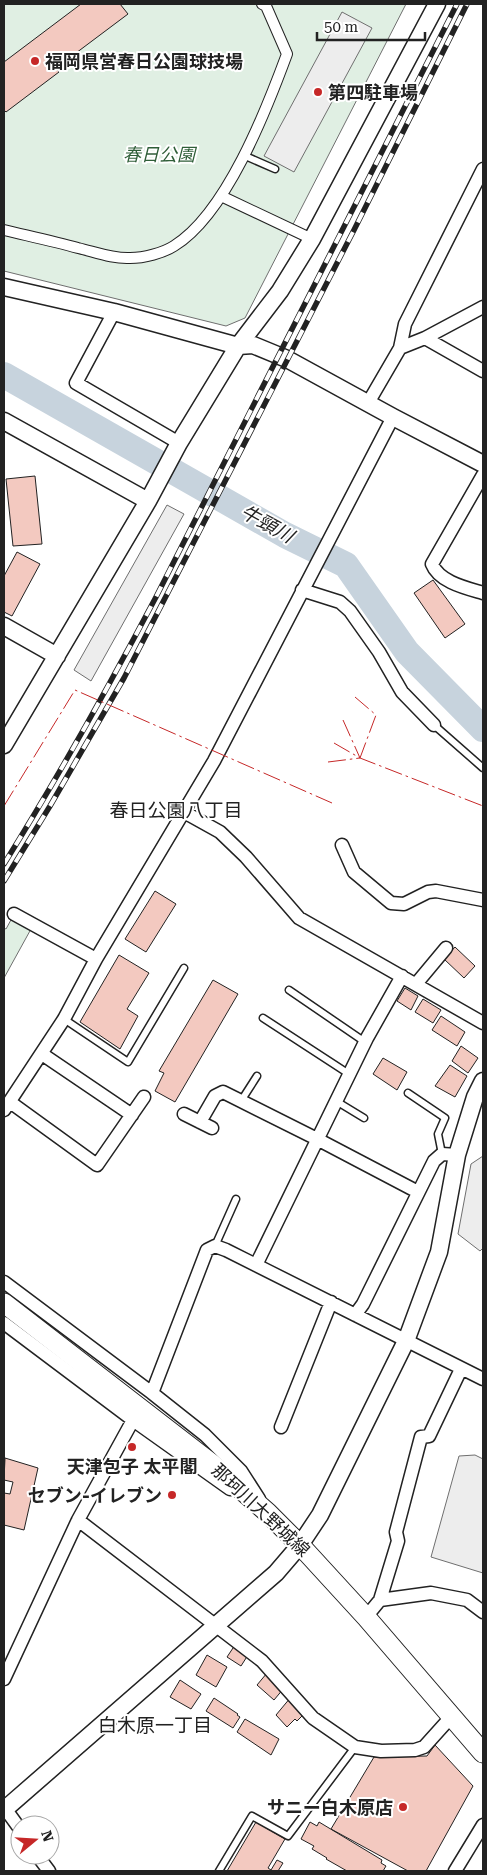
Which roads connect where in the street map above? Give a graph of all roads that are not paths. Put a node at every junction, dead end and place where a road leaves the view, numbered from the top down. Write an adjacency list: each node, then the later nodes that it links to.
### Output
1 (262, 4): 3 (street)
2 (437, 4): 8 (street)
3 (243, 155): 5 (lane); 6 (street)
4 (483, 169): 14 (street)
5 (275, 170)
6 (221, 196): 7 (street); 8 (street)
7 (4, 230)
8 (312, 239): 13 (street)
9 (4, 286): 11 (street)
10 (483, 307): 12 (street)
11 (114, 312): 13 (street); 19 (street)
12 (425, 338): 14 (street); 15 (street)
13 (238, 346): 16 (street); 19 (street)
14 (400, 348): 16 (street)
15 (483, 371)
16 (368, 403): 17 (street)
17 (393, 417): 20 (street); 23 (street)
18 (4, 421): 22 (street)
19 (180, 443): 22 (street)
20 (483, 464)
21 (483, 475): 24 (street)
22 (148, 501): 26 (street)
23 (305, 585): 27 (street); 30 (street)
24 (483, 594)
25 (4, 626): 26 (street)
26 (57, 656): 28 (street)
27 (434, 726): 29 (lane)
28 (4, 745)
29 (483, 768)
30 (184, 812): 35 (street); 37 (street)
31 (342, 844): 32 (street)
32 (483, 900)
33 (14, 914): 35 (street)
34 (446, 948): 38 (street)
35 (96, 960): 41 (street)
36 (184, 968): 41 (lane)
37 (402, 976): 38 (street); 43 (street)
38 (416, 984): 42 (street)
39 (289, 990): 43 (lane)
40 (263, 1018): 45 (lane)
41 (64, 1019): 44 (street)
42 (483, 1023)
43 (365, 1042): 45 (street)
44 (42, 1054): 53 (street); 55 (street)
45 (349, 1074): 52 (street)
46 (257, 1076): 51 (lane)
47 (483, 1081): 50 (street)
48 (408, 1093): 60 (lane)
49 (144, 1097): 55 (street)
50 (479, 1100): 60 (street)
51 (241, 1101): 57 (street); 59 (street)
52 (336, 1102): 56 (lane); 59 (street)
53 (7, 1106): 55 (street)
54 (184, 1114): 57 (street)
55 (132, 1115)
56 (364, 1118)
57 (200, 1122): 58 (street)
58 (212, 1128)
59 (317, 1139): 61 (street); 64 (street)
60 (449, 1155): 61 (street); 70 (street)
61 (418, 1192): 68 (street)
62 (236, 1199): 63 (lane)
63 (215, 1246): 64 (street); 73 (street)
64 (256, 1265): 66 (street)
65 (4, 1282): 73 (street)
66 (331, 1302): 68 (street); 75 (street)
67 (4, 1304): 76 (main road, 那珂川大野城線)
68 (355, 1315): 70 (street)
69 (4, 1323): 74 (street)
70 (406, 1341): 71 (street); 78 (street)
71 (461, 1369): 72 (street); 79 (street)
72 (483, 1379)
73 (152, 1393): 76 (street)
74 (133, 1420): 76 (street); 77 (street)
75 (281, 1427)
76 (268, 1513): 78 (main road, 那珂川大野城線)
77 (78, 1520): 82 (street); 83 (street)
78 (300, 1545): 81 (main road, 那珂川大野城線); 82 (street)
79 (380, 1600): 80 (street); 81 (street)
80 (483, 1612)
81 (366, 1617): 84 (main road, 那珂川大野城線)
82 (215, 1626): 85 (street); 87 (street)
83 (4, 1679)
84 (451, 1717): 85 (street); 86 (main road, 那珂川大野城線)
85 (355, 1747): 89 (lane)
86 (483, 1751)
87 (4, 1808)
88 (483, 1825): 90 (street)
89 (219, 1871)
90 (455, 1871)

